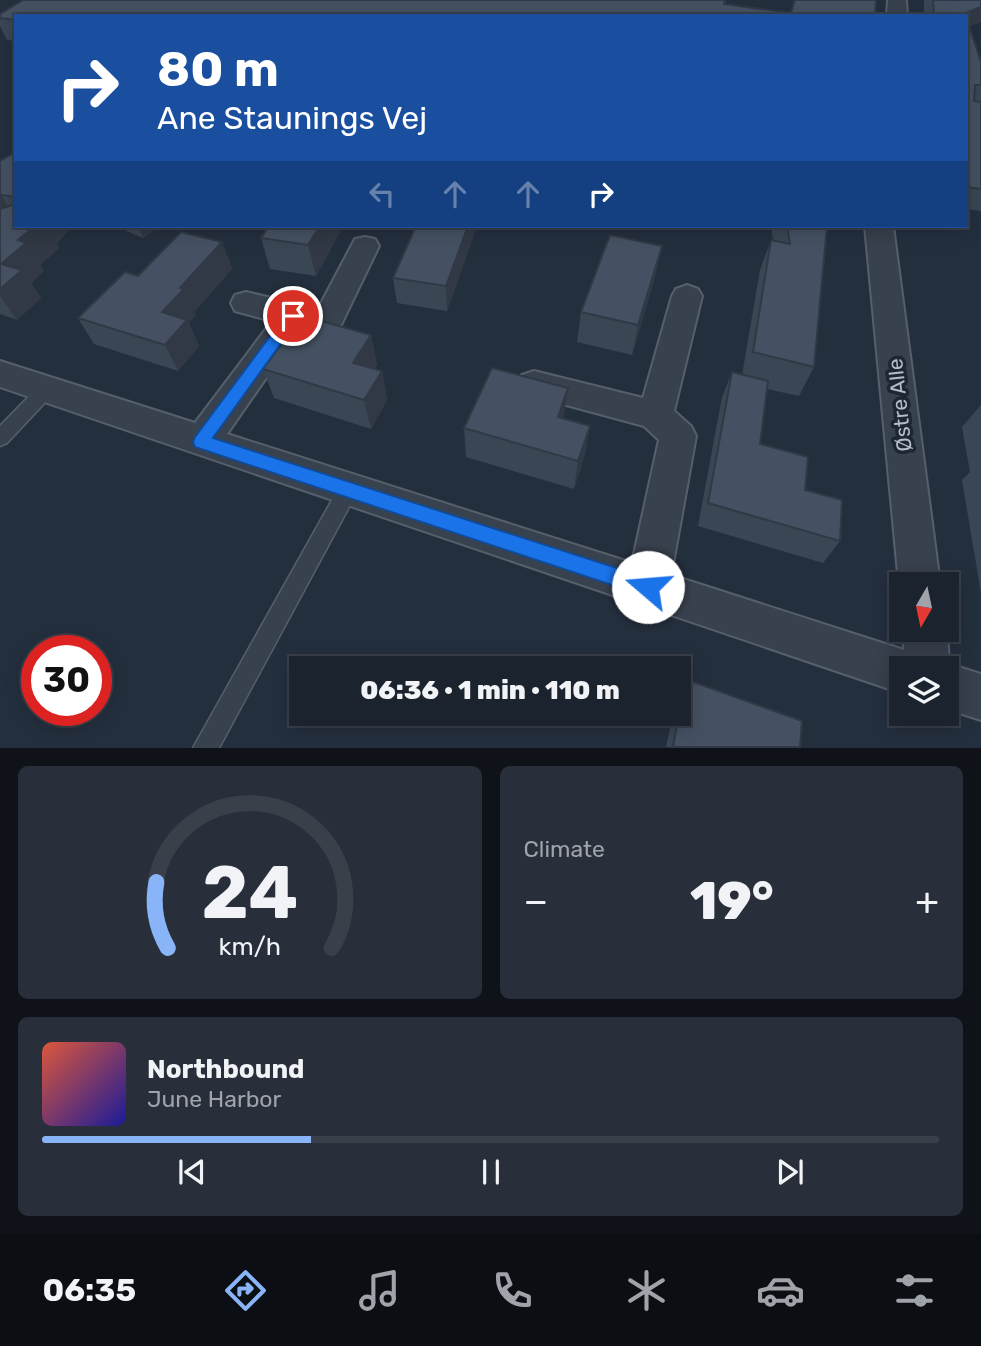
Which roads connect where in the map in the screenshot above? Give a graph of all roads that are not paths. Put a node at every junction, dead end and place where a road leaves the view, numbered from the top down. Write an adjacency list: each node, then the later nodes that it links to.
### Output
1 (880, 228): 13 (street, Østre Alle)
2 (365, 246): 5 (street)
3 (687, 296): 9 (street)
4 (246, 303): 5 (street)
5 (293, 316): 11 (street)
6 (0, 374): 8 (street)
7 (534, 384): 9 (street)
8 (47, 389): 10 (lane); 11 (street)
9 (655, 415): 14 (street)
10 (0, 438)
11 (201, 442): 12 (street)
12 (348, 490): 14 (street); 18 (lane)
13 (919, 572)
14 (648, 587): 15 (street)
15 (889, 667)
16 (959, 690): 17 (street)
17 (981, 697)
18 (205, 747)

